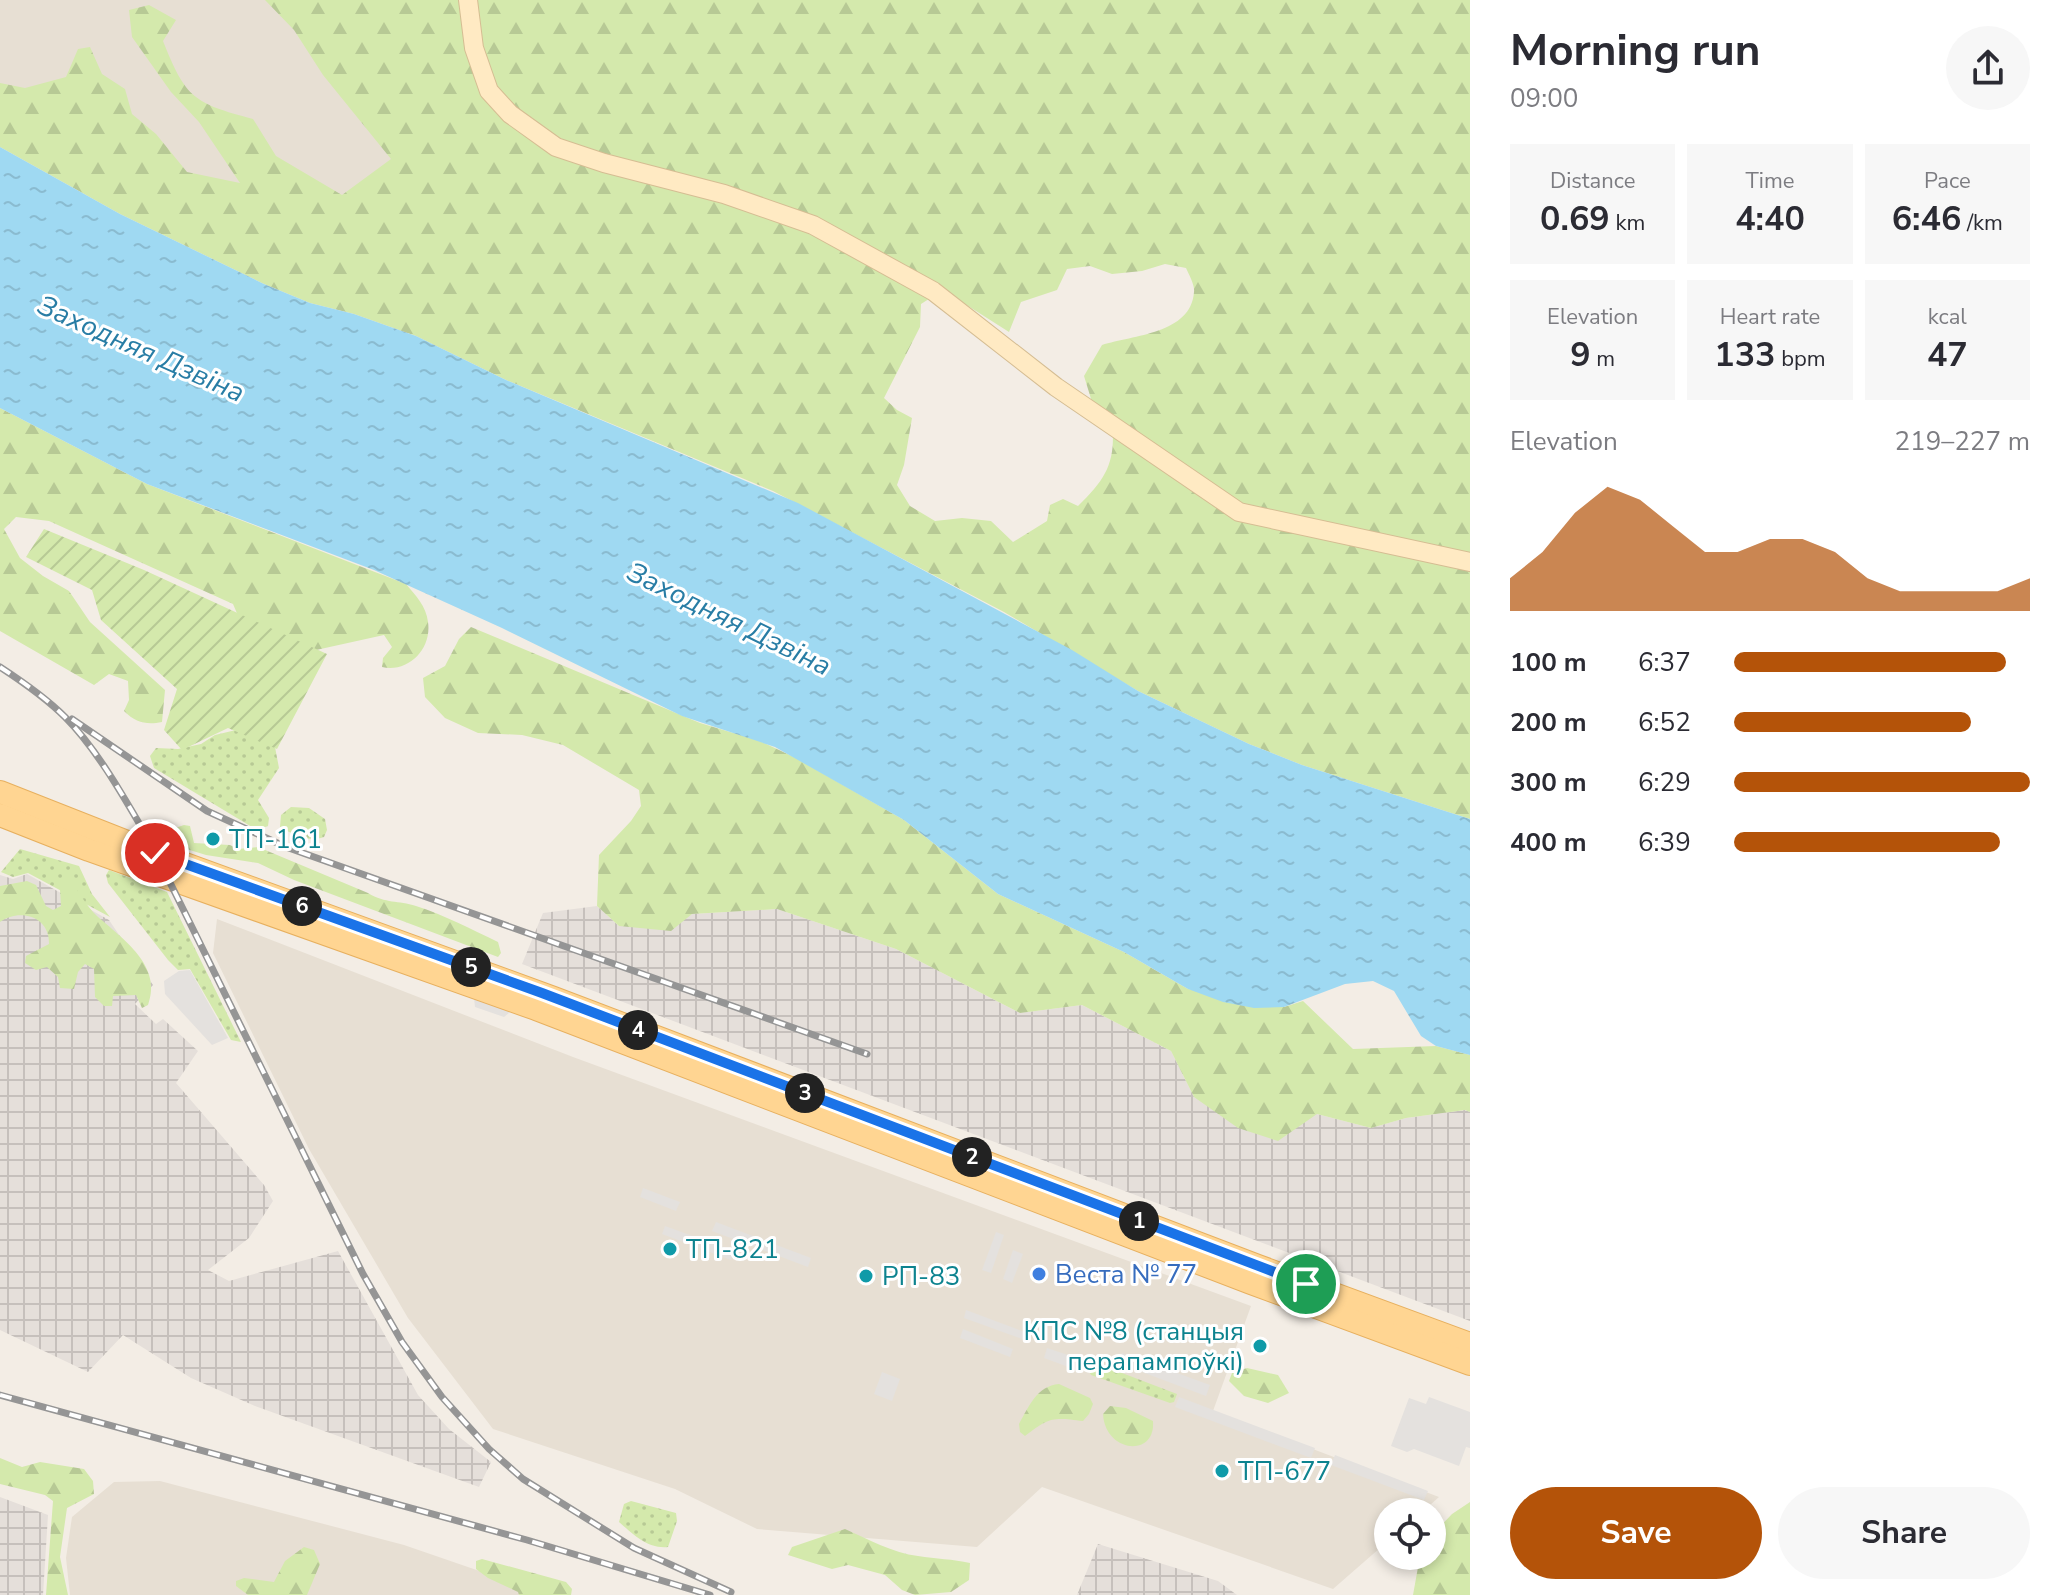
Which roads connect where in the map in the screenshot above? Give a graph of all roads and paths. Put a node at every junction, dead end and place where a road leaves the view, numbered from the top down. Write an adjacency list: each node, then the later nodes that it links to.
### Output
1 (468, 0): 2 (street)
2 (1470, 562)
3 (0, 792): 5 (main road)
4 (0, 815): 6 (main road)
5 (1470, 1344)
6 (1470, 1364)

